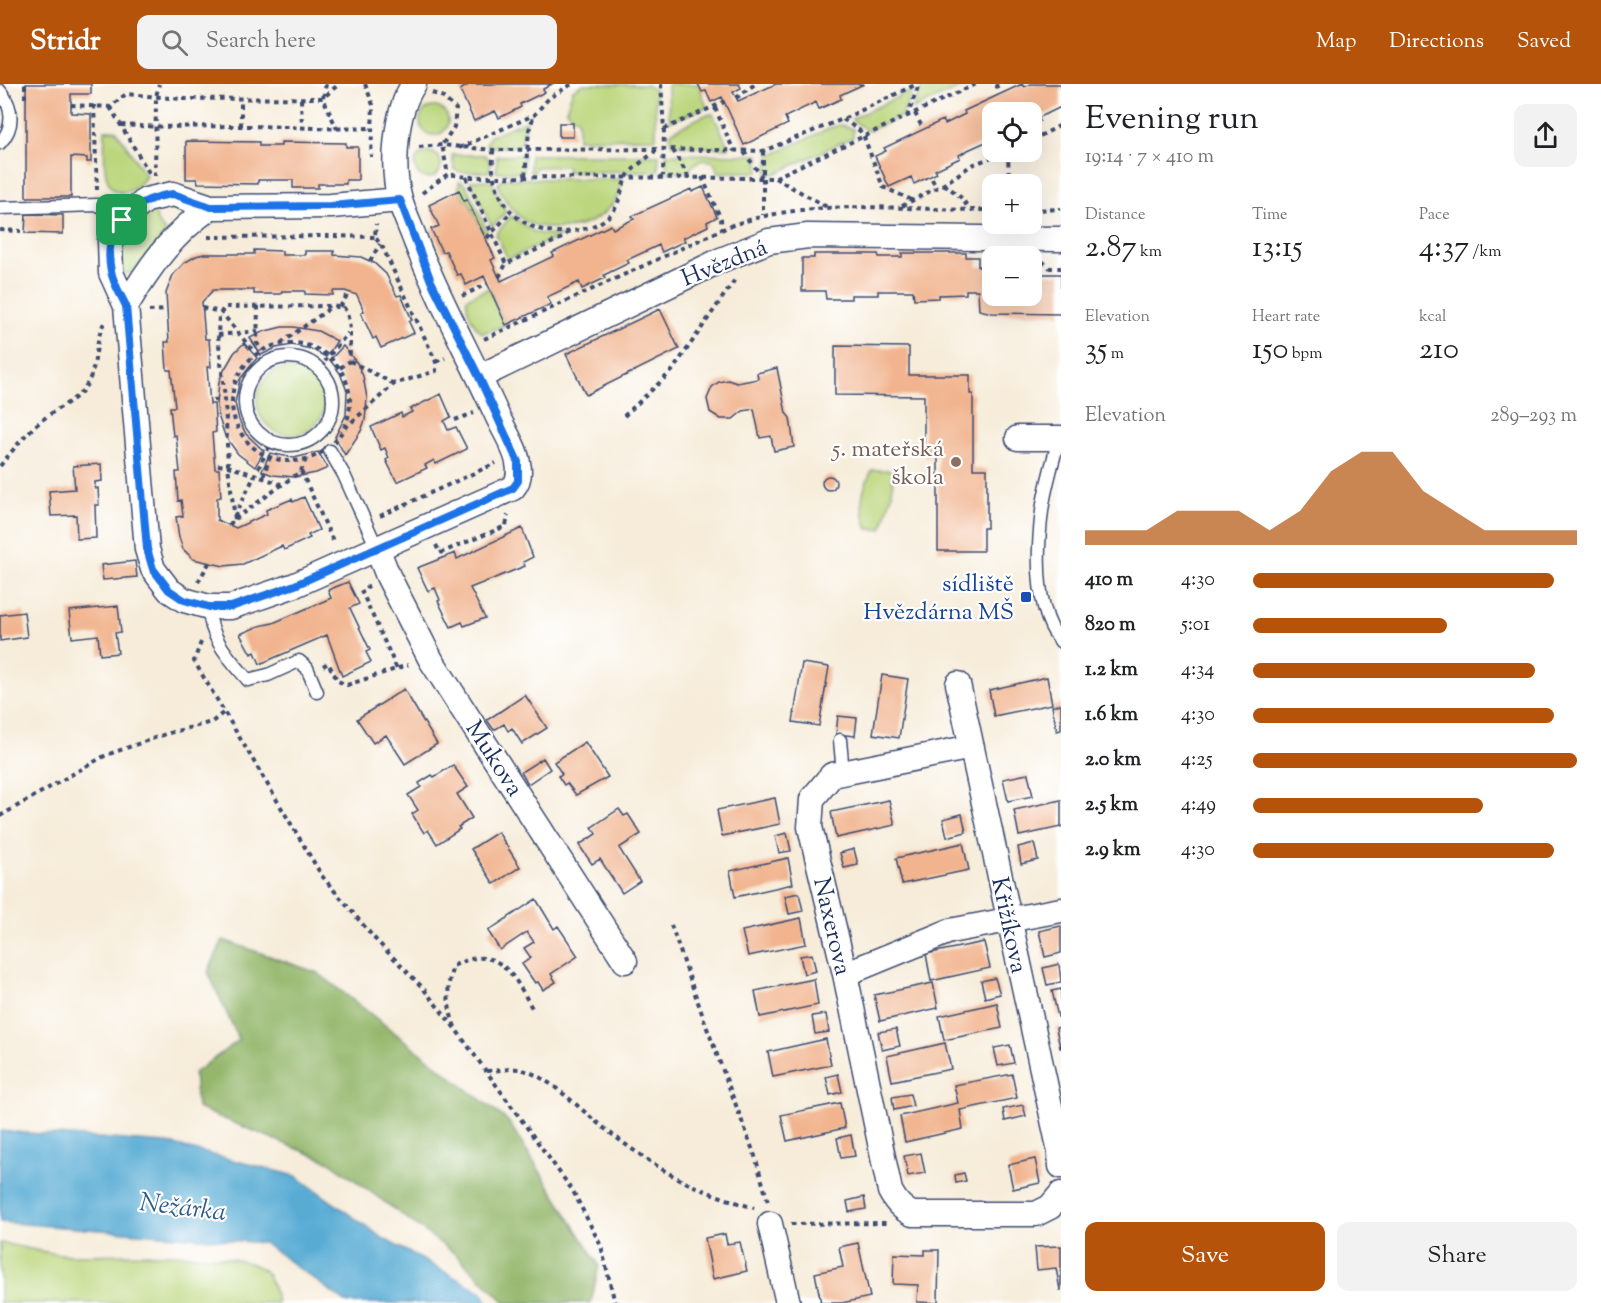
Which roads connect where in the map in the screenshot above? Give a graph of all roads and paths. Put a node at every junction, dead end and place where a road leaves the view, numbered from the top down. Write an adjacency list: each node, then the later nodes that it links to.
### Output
1 (25, 84): 22 (path)
2 (159, 84): 16 (path)
3 (326, 84): 17 (path)
4 (339, 84): 17 (path)
5 (365, 84): 37 (path)
6 (572, 84): 28 (path)
7 (661, 84): 39 (path)
8 (755, 84): 12 (path)
9 (918, 84): 29 (path); 30 (path)
10 (976, 84): 27 (path)
11 (996, 84): 15 (path)
12 (746, 87): 18 (path)
13 (413, 88): 43 (path); 69 (street)
14 (0, 91): 42 (lane)
15 (998, 91)
16 (156, 97): 19 (path); 25 (path); 35 (path)
17 (323, 98): 20 (path); 38 (path)
18 (736, 98)
19 (241, 99): 20 (path); 34 (path)
20 (301, 99): 36 (path)
21 (724, 102): 26 (path)
22 (24, 105)
23 (71, 105): 24 (path)
24 (94, 105): 25 (path); 71 (path)
25 (110, 107): 31 (path)
26 (715, 108): 39 (path); 52 (path)
27 (915, 113): 30 (path); 32 (path)
28 (534, 115): 45 (path); 46 (path)
29 (843, 118): 41 (path); 53 (path)
30 (907, 118): 41 (path)
31 (121, 125): 35 (path); 35 (path)
32 (921, 125)
33 (1061, 125): 40 (path)
34 (240, 126): 35 (path); 36 (path)
35 (155, 128)
36 (302, 128): 38 (path)
37 (371, 128): 38 (path); 47 (path)
38 (337, 129)
39 (664, 129): 49 (path)
40 (1042, 135)
41 (864, 137): 65 (path); 70 (path)
42 (0, 143)
43 (442, 146): 44 (path); 45 (path); 56 (path)
44 (410, 147)
45 (458, 148): 51 (path)
46 (527, 148): 48 (path); 51 (path); 61 (path)
47 (370, 149)
48 (658, 149): 49 (path); 58 (path)
49 (664, 149): 50 (path); 59 (path)
50 (673, 149): 52 (path); 62 (path)
51 (493, 150): 57 (path)
52 (734, 151): 54 (path)
53 (763, 151): 54 (path); 64 (path)
54 (744, 152): 64 (path)
55 (982, 161): 67 (path)
56 (448, 174): 60 (path); 69 (path)
57 (493, 176): 60 (path); 61 (path); 80 (path)
58 (628, 176): 59 (path); 61 (path); 86 (path)
59 (663, 176): 62 (path)
60 (466, 177): 87 (path)
61 (525, 177)
62 (688, 177): 63 (path)
63 (702, 177): 64 (path); 84 (path)
64 (762, 177): 65 (path); 81 (path)
65 (774, 178): 75 (path)
66 (932, 179): 68 (path)
67 (944, 184): 68 (path); 77 (path)
68 (936, 188): 70 (path)
69 (408, 198): 72 (street); 116 (street)
70 (914, 201): 73 (path)
71 (97, 205): 74 (lane); 82 (lane)
72 (211, 207): 82 (street); 102 (street)
73 (902, 207): 75 (path); 77 (path)
74 (0, 208)
75 (829, 208): 81 (path)
76 (1061, 209): 79 (path)
77 (968, 210): 78 (path)
78 (982, 210)
79 (1042, 210)
80 (511, 212): 86 (path); 87 (path)
81 (763, 215): 84 (path)
82 (122, 220): 102 (street)
83 (0, 230): 85 (path)
84 (722, 230): 109 (path)
85 (21, 231)
86 (568, 232): 92 (path)
87 (489, 236): 92 (path)
88 (200, 238): 90 (path)
89 (1061, 239): 116 (street, Hvězdná)
90 (380, 244): 91 (path); 117 (path)
91 (370, 261)
92 (506, 264): 94 (path)
93 (742, 271): 122 (path)
94 (499, 277)
95 (488, 284): 97 (path)
96 (349, 292): 101 (path)
97 (459, 297)
98 (258, 306): 99 (path); 104 (path); 105 (path)
99 (330, 306): 101 (path); 110 (path)
100 (202, 308): 104 (path)
101 (340, 308): 106 (path)
102 (134, 309): 103 (path); 130 (path); 143 (street)
103 (166, 310)
104 (221, 312): 107 (path); 108 (path)
105 (258, 331): 107 (path); 111 (path)
106 (349, 333): 113 (path); 114 (path)
107 (240, 334): 108 (path); 112 (path)
108 (218, 335): 118 (path)
109 (483, 340)
110 (279, 344): 111 (path); 115 (path)
111 (262, 351): 119 (path)
112 (254, 352)
113 (325, 360): 126 (lane); 126 (lane)
114 (350, 361): 115 (path); 117 (path)
115 (340, 368): 117 (path)
116 (479, 377): 139 (street)
117 (394, 384)
118 (225, 399): 119 (path); 120 (path); 131 (path)
119 (232, 399): 127 (path)
120 (213, 400)
121 (479, 411): 123 (path)
122 (624, 416)
123 (455, 420)
124 (1017, 438): 125 (street)
125 (1060, 438): 145 (lane)
126 (325, 443): 137 (lane)
127 (267, 457): 132 (path); 133 (path); 134 (path)
128 (499, 458): 137 (path)
129 (218, 465): 131 (path)
130 (0, 466)
131 (228, 466): 133 (path); 136 (path)
132 (302, 471): 135 (path); 140 (path)
133 (255, 475): 134 (path); 136 (path)
134 (263, 477): 135 (path)
135 (282, 484): 136 (path)
136 (235, 519): 138 (path)
137 (365, 523): 139 (lane)
138 (230, 525)
139 (377, 548): 143 (street); 158 (street, Mukova)
140 (336, 549)
141 (208, 563): 142 (path)
142 (195, 588)
143 (209, 607): 144 (lane)
144 (212, 632): 147 (lane); 150 (path)
145 (1061, 642)
146 (397, 669): 147 (path)
147 (309, 674): 149 (lane)
148 (958, 684): 152 (street, Křižíkova)
149 (317, 692)
150 (224, 712): 154 (path); 161 (path)
151 (840, 740): 153 (lane)
152 (972, 747): 153 (street, Naxerova); 156 (street, Křižíkova)
153 (843, 773): 159 (street, Naxerova)
154 (0, 816)
155 (1061, 910): 156 (street)
156 (1009, 921): 159 (street); 163 (street, Křižíkova)
157 (671, 925): 165 (path)
158 (626, 961)
159 (845, 974): 166 (street, Naxerova)
160 (533, 1010): 161 (path)
161 (457, 1030): 162 (path)
162 (487, 1071): 165 (path); 167 (path)
163 (1061, 1166)
164 (1061, 1194): 166 (street)
165 (765, 1213): 166 (path); 168 (street)
166 (912, 1214)
167 (615, 1303)
168 (788, 1303)

